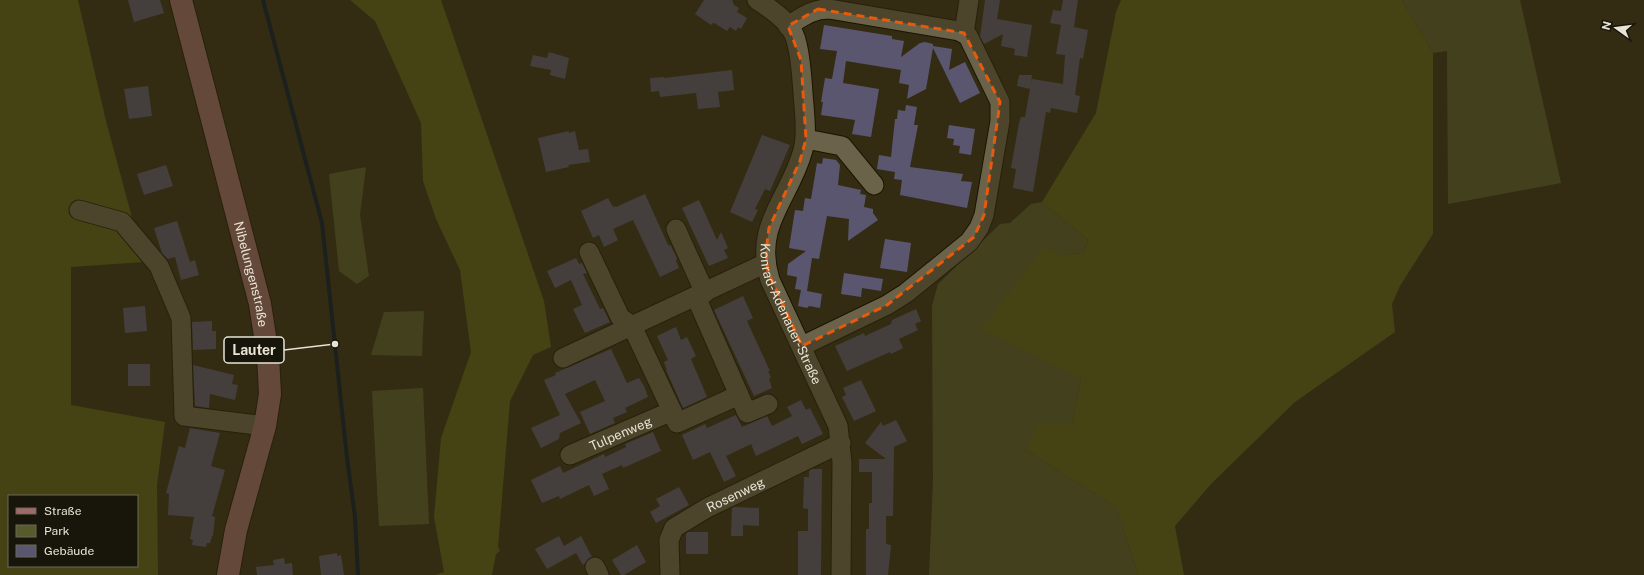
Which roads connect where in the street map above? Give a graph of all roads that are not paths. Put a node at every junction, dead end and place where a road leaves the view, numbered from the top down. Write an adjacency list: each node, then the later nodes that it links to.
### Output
1 (182, 0): 19 (main road, Nibelungenstraße)
2 (757, 0): 4 (street, Konrad-Adenauer-Straße)
3 (969, 0): 5 (street)
4 (788, 26): 5 (street); 6 (street, Konrad-Adenauer-Straße)
5 (964, 33): 14 (street)
6 (806, 139): 7 (street); 11 (street, Konrad-Adenauer-Straße)
7 (874, 185)
8 (79, 210): 19 (street)
9 (676, 229): 12 (street)
10 (589, 252): 13 (street)
11 (766, 263): 12 (street); 14 (street, Konrad-Adenauer-Straße)
12 (700, 295): 13 (street); 16 (street)
13 (632, 326): 15 (street); 18 (street)
14 (802, 346): 20 (street, Konrad-Adenauer-Straße)
15 (563, 358)
16 (739, 395): 17 (street); 18 (street)
17 (768, 404)
18 (672, 411): 21 (street, Tulpenweg)
19 (265, 426): 22 (main road, Nibelungenstraße)
20 (841, 443): 23 (street, Rosenweg); 24 (street, Konrad-Adenauer-Straße)
21 (570, 455)
22 (228, 575)
23 (670, 575)
24 (841, 575)

